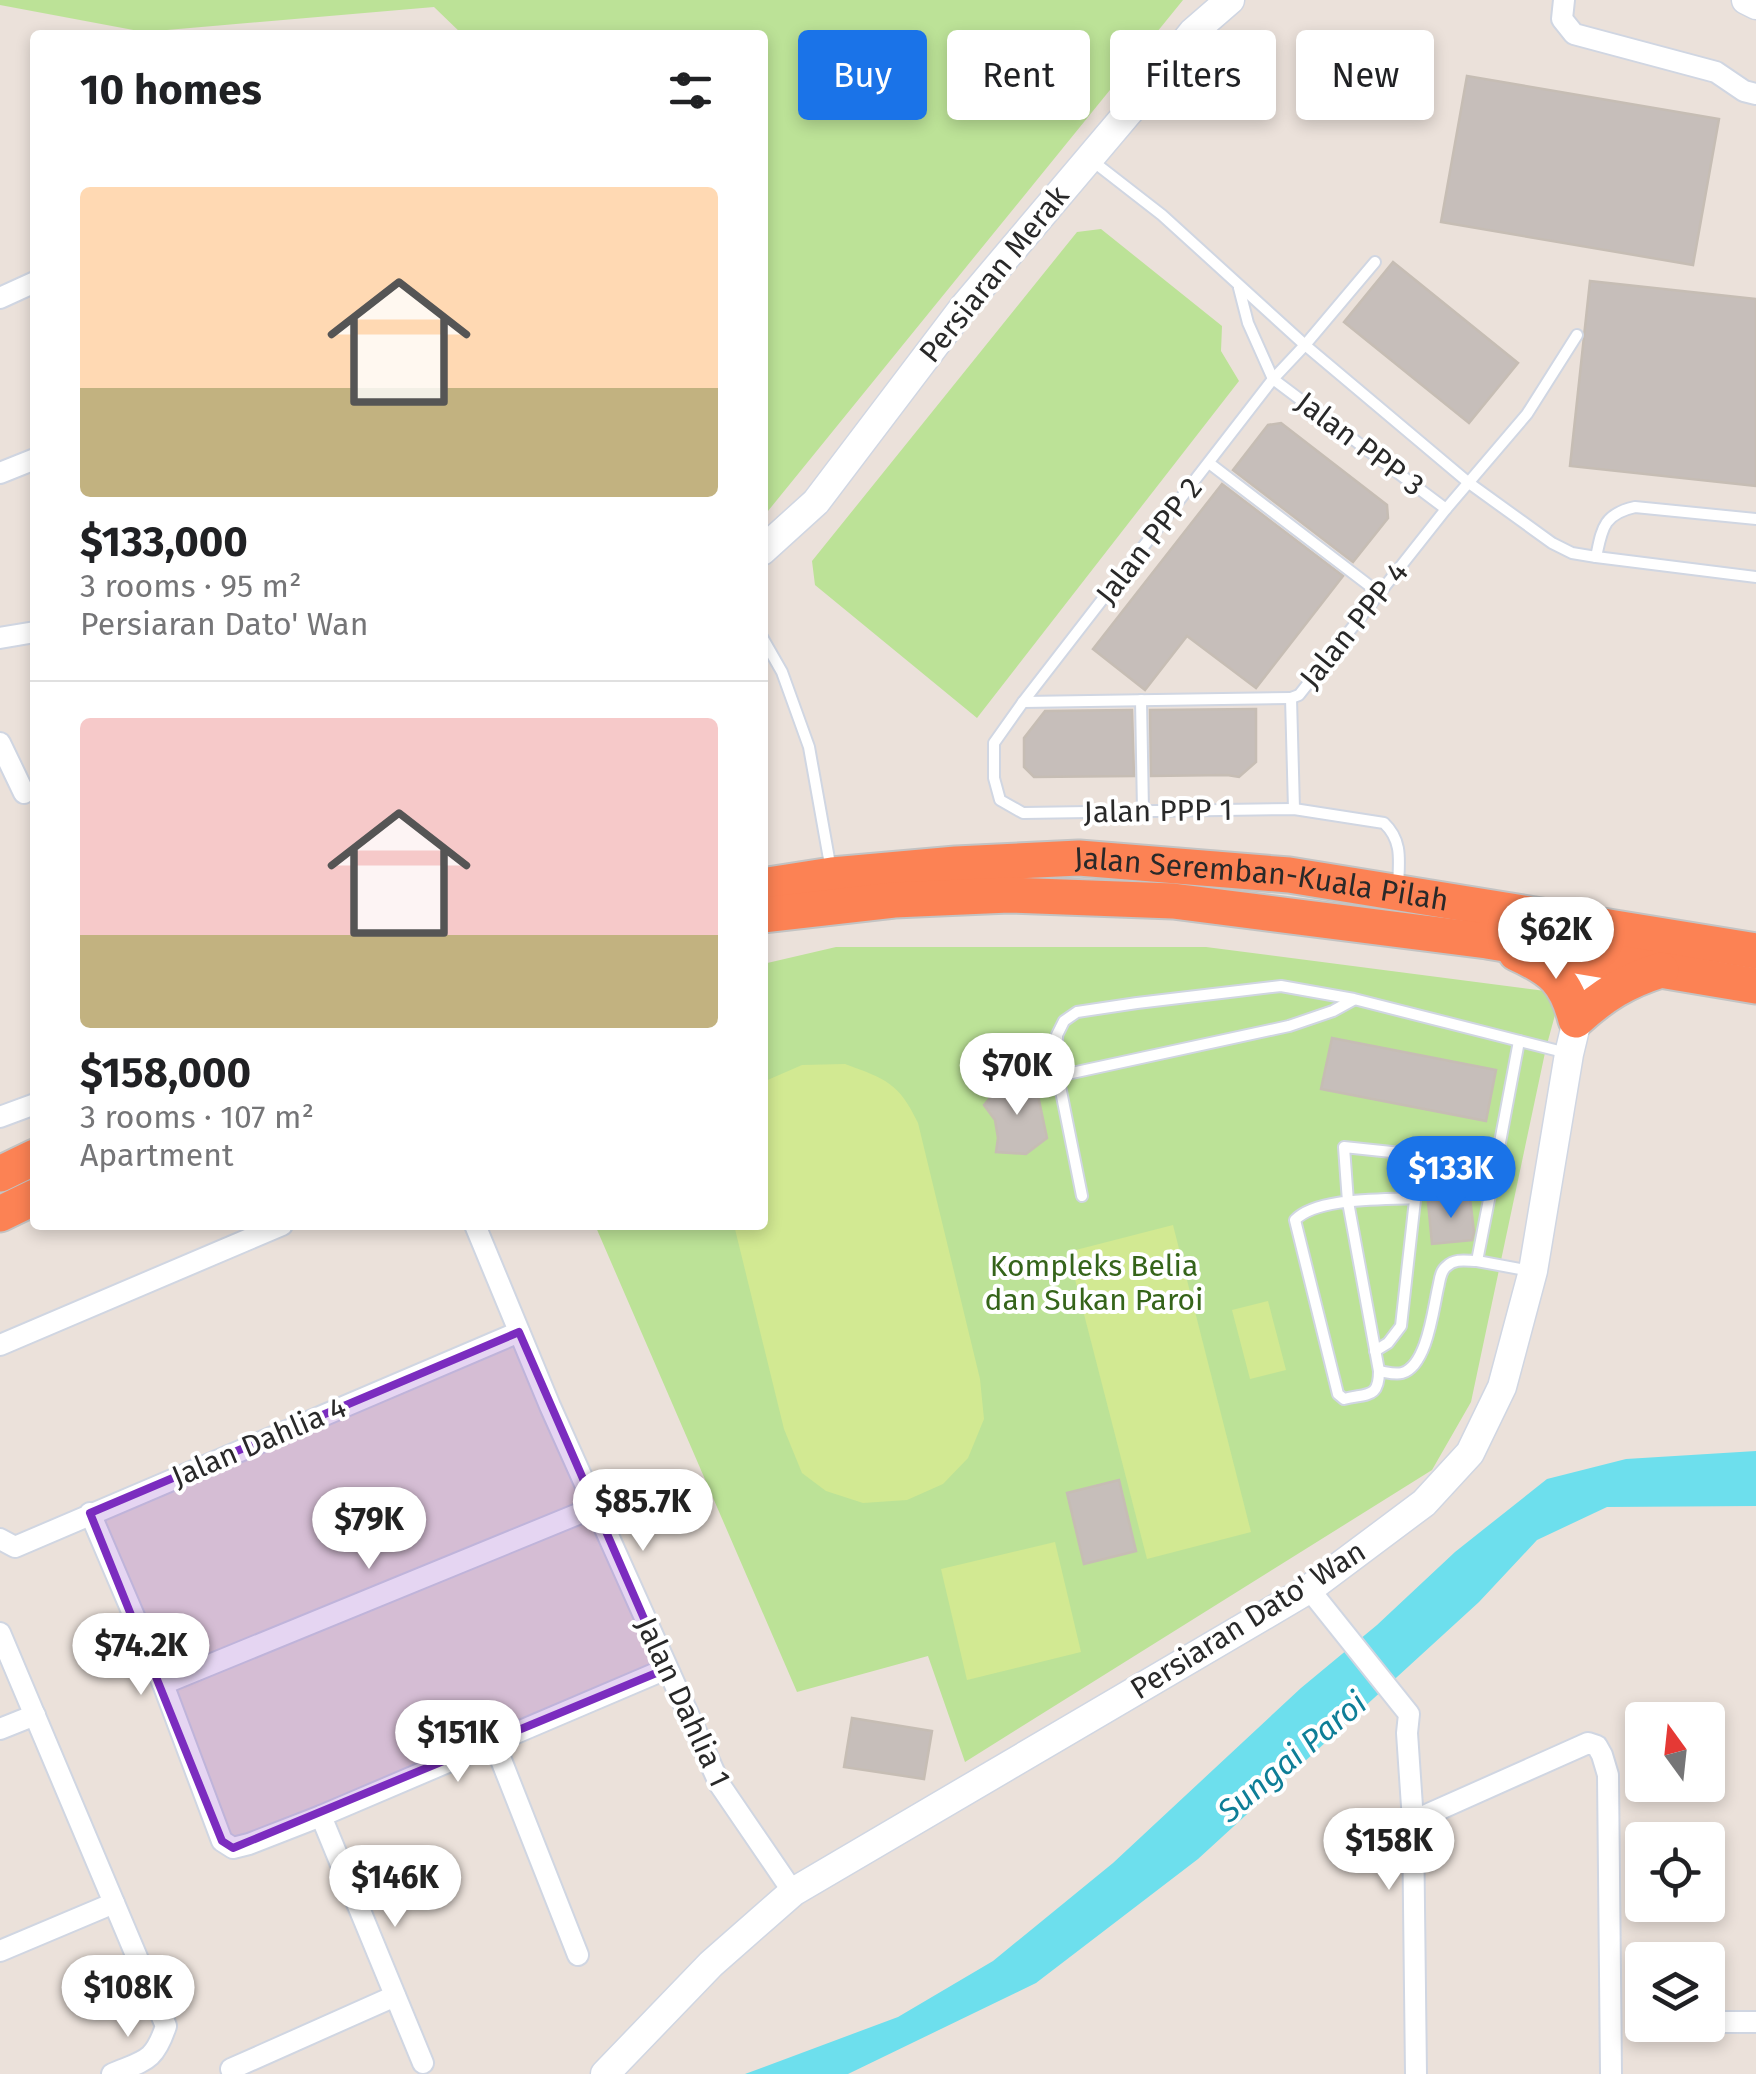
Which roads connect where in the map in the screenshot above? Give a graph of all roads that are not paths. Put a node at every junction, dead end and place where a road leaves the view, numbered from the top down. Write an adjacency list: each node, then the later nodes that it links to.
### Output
1 (1230, 0): 6 (street, Persiaran Merak)
2 (1564, 0): 5 (street)
3 (1746, 0): 4 (street)
4 (1756, 4)
5 (1756, 94)
6 (1089, 158): 9 (lane); 20 (street, Persiaran Merak)
7 (1375, 262): 12 (lane, Jalan PPP 2)
8 (30, 284): 10 (street)
9 (1239, 287): 12 (lane); 13 (lane)
10 (0, 298)
11 (1577, 335): 17 (lane, Jalan PPP 4)
12 (1305, 345): 13 (lane, Jalan PPP 2); 17 (lane)
13 (1273, 379): 15 (lane, Jalan PPP 2); 18 (lane, Jalan PPP 3)
14 (30, 461): 16 (street)
15 (1209, 464): 23 (lane); 29 (lane, Jalan PPP 2)
16 (0, 473)
17 (1470, 484): 18 (lane, Jalan PPP 4); 21 (lane)
18 (1446, 509): 23 (lane, Jalan PPP 4)
19 (1756, 519): 21 (lane)
20 (768, 546)
21 (1596, 558): 22 (lane)
22 (1756, 577)
23 (1379, 593): 27 (lane, Jalan PPP 4)
24 (30, 632): 25 (street)
25 (1, 635)
26 (768, 648): 35 (lane)
27 (1291, 698): 28 (lane); 32 (lane, Jalan PPP 4)
28 (1142, 700): 29 (lane); 33 (lane)
29 (1023, 702): 34 (lane, Jalan PPP 2)
30 (0, 742): 31 (street)
31 (24, 793)
32 (1294, 808): 33 (lane, Jalan PPP 1); 37 (lane, Jalan PPP 1)
33 (1143, 811): 34 (lane, Jalan PPP 1)
34 (1022, 813)
35 (821, 876): 36 (highway, Jalan Seremban-Kuala Pilah); 37 (highway, Jalan Seremban-Kuala Pilah)
36 (768, 883)
37 (1397, 892): 39 (highway, Jalan Seremban-Kuala Pilah)
38 (768, 914): 40 (highway, Jalan Seremban-Kuala Pilah)
39 (1559, 919): 41 (highway, Jalan Seremban-Kuala Pilah); 42 (highway)
40 (1488, 941): 42 (highway, Jalan Seremban-Kuala Pilah); 46 (highway)
41 (1756, 951)
42 (1592, 958): 43 (highway, Jalan Seremban-Kuala Pilah); 46 (street, Persiaran Dato' Wan)
43 (1661, 970): 44 (highway, Jalan Seremban-Kuala Pilah); 46 (highway)
44 (1756, 986)
45 (1354, 999): 47 (lane); 48 (lane); 48 (lane)
46 (1572, 1037): 47 (lane); 61 (street, Persiaran Dato' Wan)
47 (1519, 1041): 52 (lane)
48 (1058, 1076): 53 (lane)
49 (30, 1106): 50 (street)
50 (0, 1118)
51 (1420, 1155): 52 (lane); 54 (lane); 56 (lane)
52 (1495, 1169): 60 (lane)
53 (1082, 1196)
54 (1415, 1198): 56 (lane); 64 (lane)
55 (30, 1199): 57 (highway)
56 (1348, 1202): 64 (lane); 65 (lane)
57 (0, 1214)
58 (270, 1230): 63 (street)
59 (477, 1230): 62 (street, Jalan Dahlia 1)
60 (1477, 1261): 61 (lane); 65 (lane)
61 (1533, 1271): 69 (street, Persiaran Dato' Wan)
62 (519, 1332): 66 (street, Jalan Dahlia 1); 67 (street, Jalan Dahlia 4)
63 (0, 1345)
64 (1375, 1351): 65 (lane)
65 (1378, 1370)
66 (595, 1507): 71 (street, Jalan Dahlia 1); 72 (street)
67 (90, 1513): 68 (street, Jalan Dahlia 4); 72 (street)
68 (0, 1540)
69 (1309, 1589): 77 (street); 78 (street, Persiaran Dato' Wan)
70 (0, 1633): 73 (street)
71 (666, 1669): 75 (street); 78 (street, Jalan Dahlia 1)
72 (163, 1684): 76 (street)
73 (34, 1714): 74 (street); 79 (street)
74 (0, 1730)
75 (494, 1742): 76 (street); 81 (street)
76 (322, 1816): 82 (street)
77 (1413, 1821): 89 (street); 90 (street)
78 (794, 1892): 88 (street, Persiaran Dato' Wan)
79 (114, 1903): 80 (street); 87 (street)
80 (0, 1951)
81 (578, 1955)
82 (395, 1996): 85 (street); 86 (street)
83 (1725, 2022): 84 (street)
84 (1756, 2022)
85 (423, 2063)
86 (231, 2069)
87 (112, 2074)
88 (604, 2074)
89 (1416, 2074)
90 (1610, 2074)

